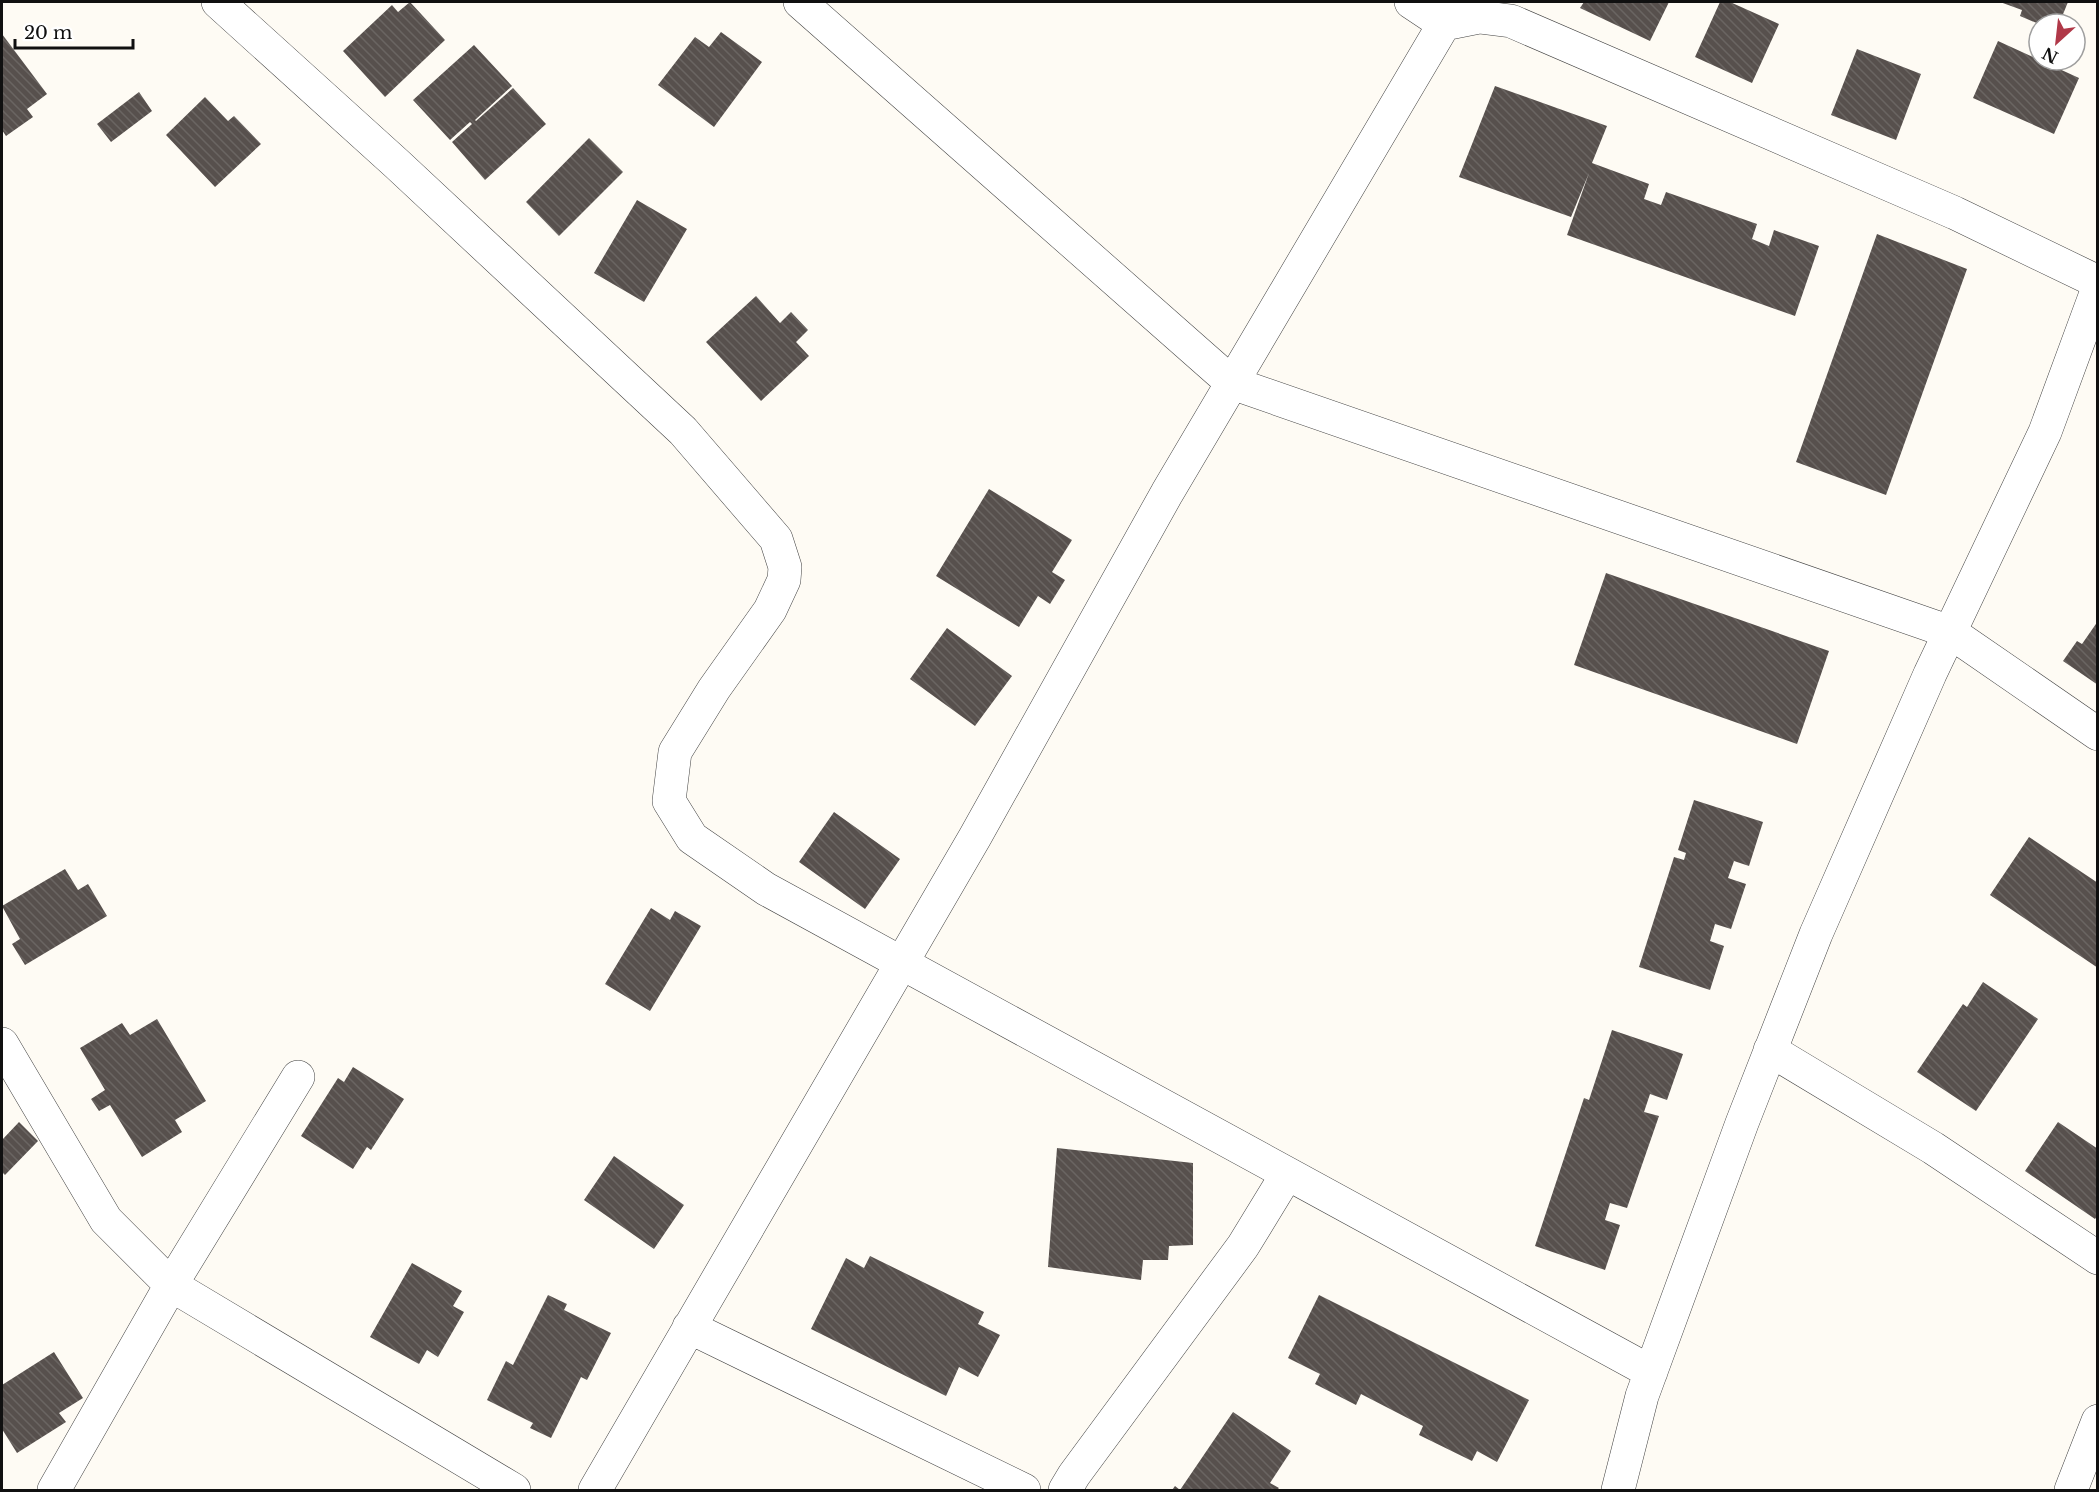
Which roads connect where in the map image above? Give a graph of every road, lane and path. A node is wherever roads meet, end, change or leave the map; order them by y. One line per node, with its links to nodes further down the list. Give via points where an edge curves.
1 (218, 2): 10 (street, via 683,431 776,539 785,567 784,580 770,610 675,752 669,801 692,838 766,889)
2 (800, 2): 7 (street)
3 (1411, 2): 4 (street)
4 (1450, 13): 5 (street, via 1511,21 1955,213); 7 (street)
5 (2097, 282)
6 (2097, 288): 8 (street, via 2045,432)
7 (1232, 383): 8 (street); 10 (street)
8 (1950, 632): 9 (street); 12 (street, via 1816,934)
9 (2097, 734)
10 (901, 964): 14 (street); 17 (street)
11 (2, 1044): 16 (street, via 106,1220)
12 (1770, 1050): 15 (street, via 1933,1148); 18 (street)
13 (298, 1077): 16 (street)
14 (1287, 1174): 18 (street); 24 (street, via 1243,1246)
15 (2097, 1258)
16 (171, 1285): 20 (street); 21 (street)
17 (689, 1327): 22 (street); 23 (street)
18 (1651, 1372): 25 (street)
19 (2097, 1421): 26 (street)
20 (54, 1491)
21 (514, 1491)
22 (595, 1491)
23 (1024, 1491)
24 (1065, 1491)
25 (1618, 1491)
26 (2071, 1491)

